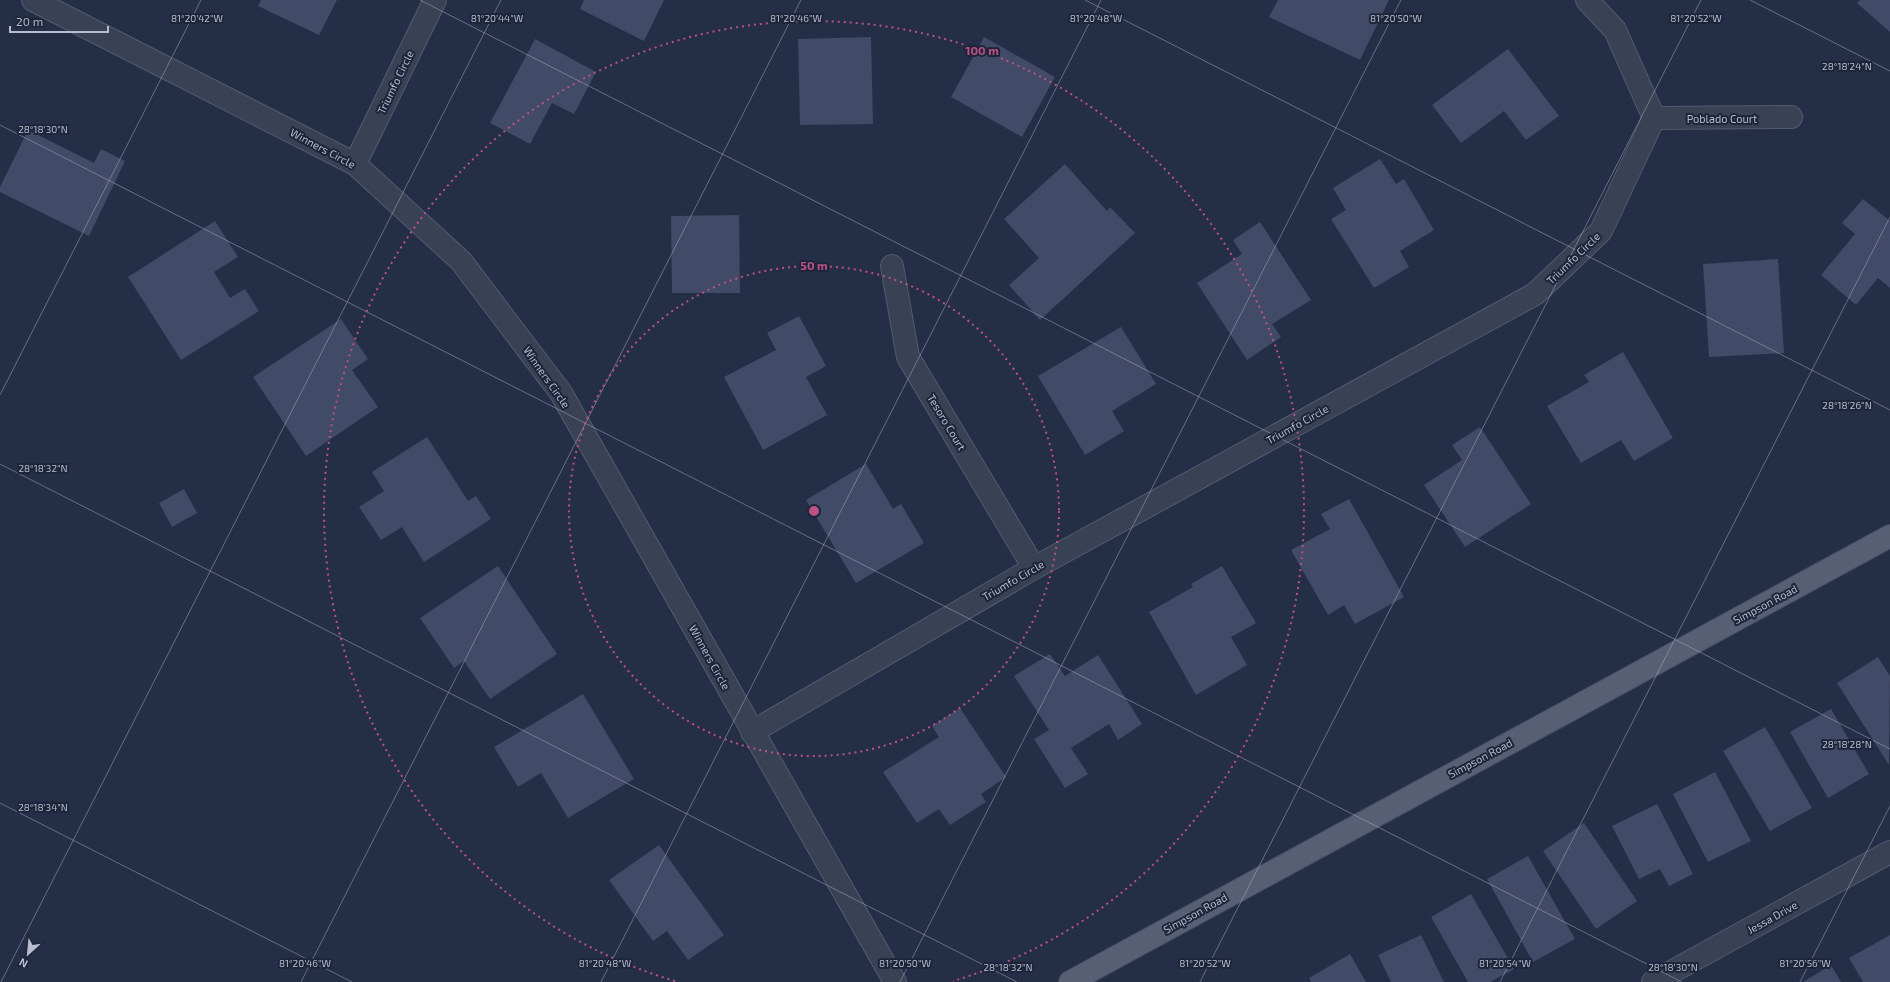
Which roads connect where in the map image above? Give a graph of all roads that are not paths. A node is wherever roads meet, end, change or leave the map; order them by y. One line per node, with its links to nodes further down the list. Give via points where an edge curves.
1 (32, 0): 6 (street, Winners Circle)
2 (436, 0): 6 (street, Triumfo Circle)
3 (1587, 0): 5 (street, via 1615,30)
4 (1791, 117): 5 (street, Poblado Court)
5 (1654, 118): 9 (street, Triumfo Circle, via 1601,231 1535,294)
6 (355, 164): 10 (street, Winners Circle, via 461,261 561,393)
7 (892, 266): 9 (street, Tesoro Court, via 908,356)
8 (1890, 536): 13 (main road, Simpson Road)
9 (1034, 568): 10 (street, Triumfo Circle)
10 (752, 732): 12 (street, Winners Circle)
11 (1890, 852): 14 (street, Jessa Drive)
12 (895, 982)
13 (1070, 982)
14 (1653, 982)

